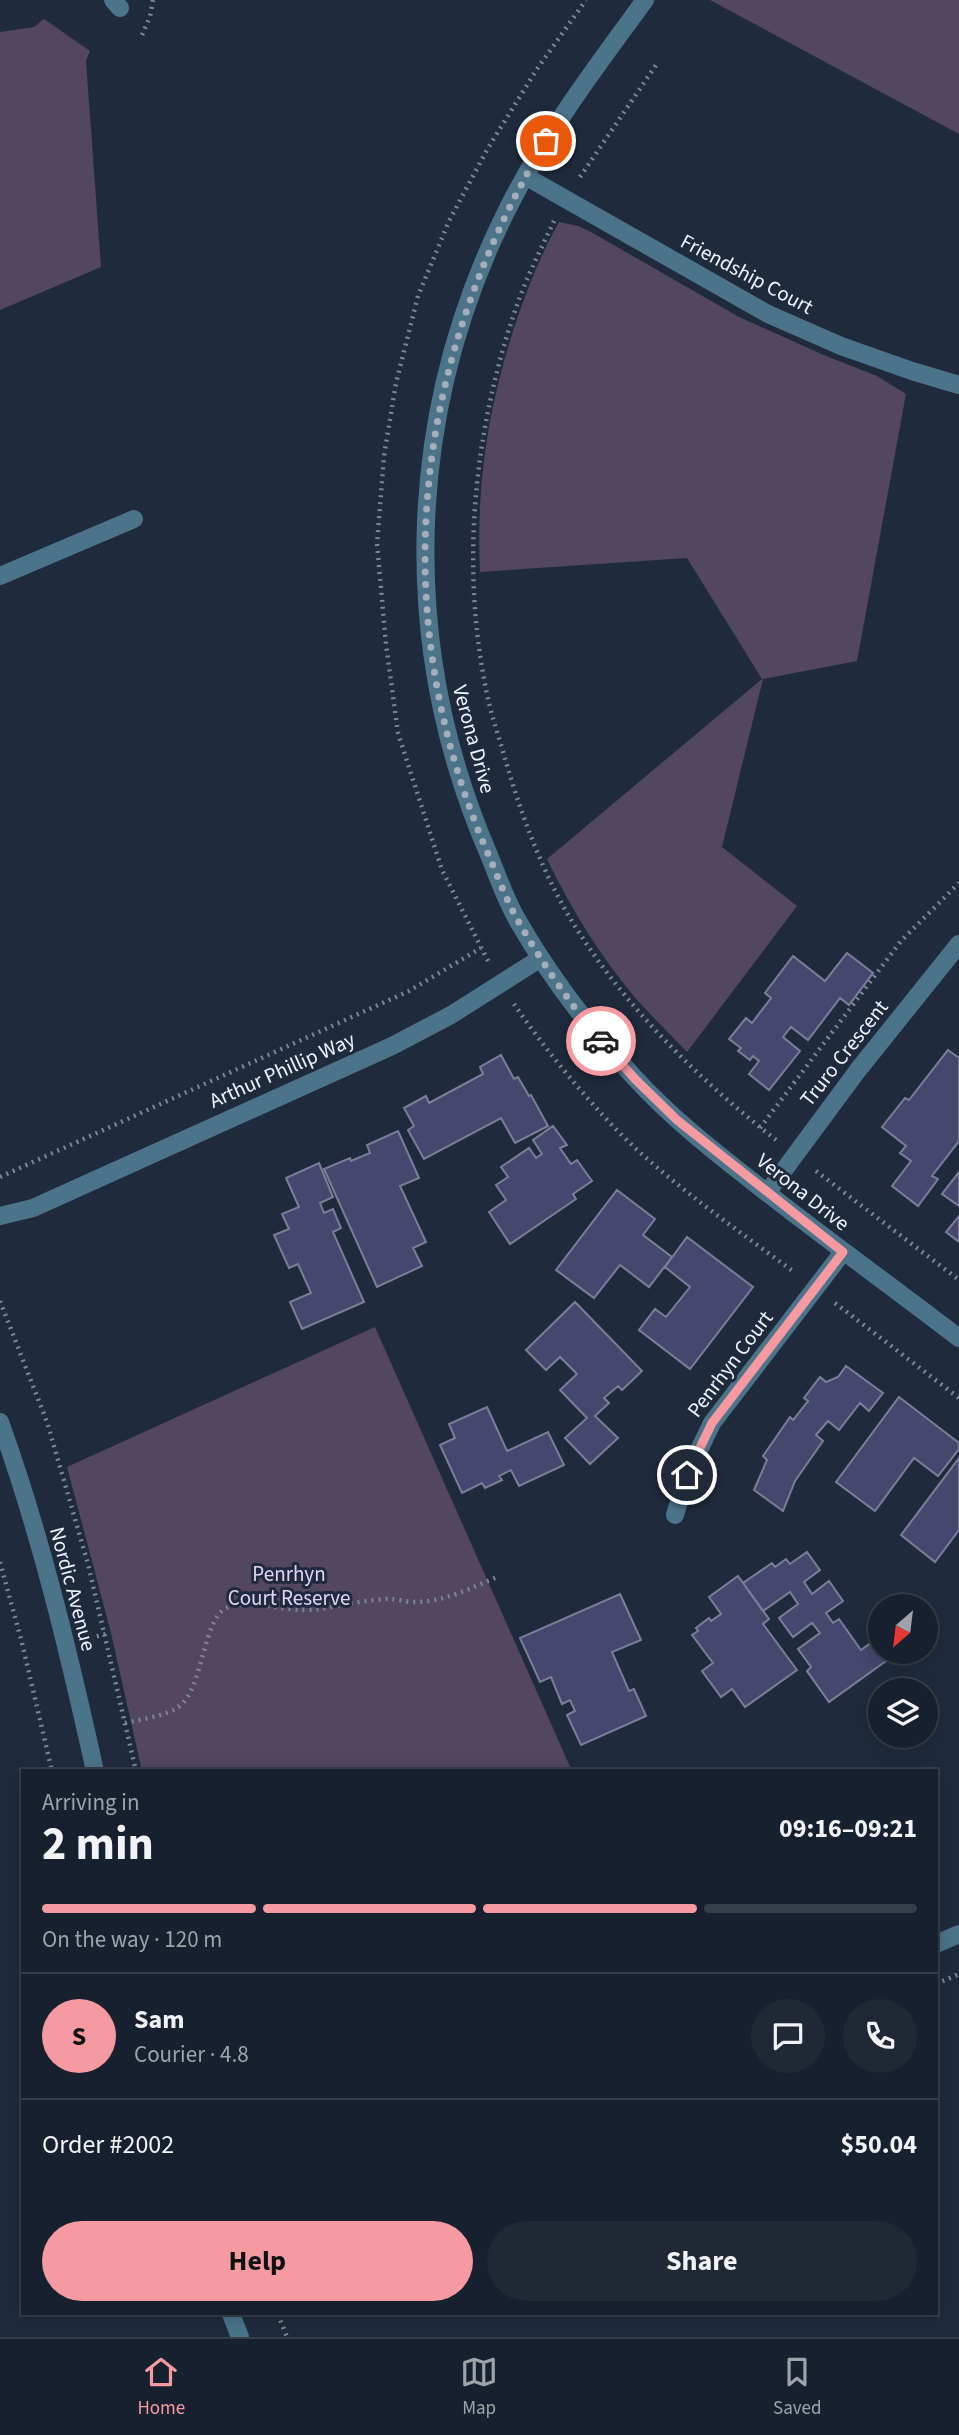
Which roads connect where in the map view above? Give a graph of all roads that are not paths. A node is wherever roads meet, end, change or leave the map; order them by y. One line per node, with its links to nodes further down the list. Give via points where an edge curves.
1 (645, 0): 2 (street, Verona Drive)
2 (525, 176): 3 (street, Friendship Court, via 768,314 841,346); 7 (street, Verona Drive, via 470,299 441,398 425,516 425,602 435,679 462,788 516,917)
3 (956, 384)
4 (134, 519): 5 (street)
5 (2, 575)
6 (959, 943): 8 (street, Truro Crescent)
7 (541, 958): 8 (street, Verona Drive, via 598,1037 636,1080 677,1120); 9 (street, Arthur Phillip Way, via 392,1046)
8 (767, 1193): 12 (street, Verona Drive)
9 (33, 1208): 10 (street, Arthur Phillip Way); 11 (street, Arthur Phillip Way)
10 (0, 1216)
11 (0, 1231)
12 (843, 1252): 13 (street, Verona Drive); 15 (street, Penrhyn Court, via 712,1423 687,1475)
13 (959, 1338)
14 (0, 1422): 16 (street, Nordic Avenue, via 49,1584)
15 (675, 1515)
16 (95, 1769)
17 (959, 1934): 18 (street)
18 (938, 1943)
19 (231, 2315): 20 (street)
20 (240, 2337)

